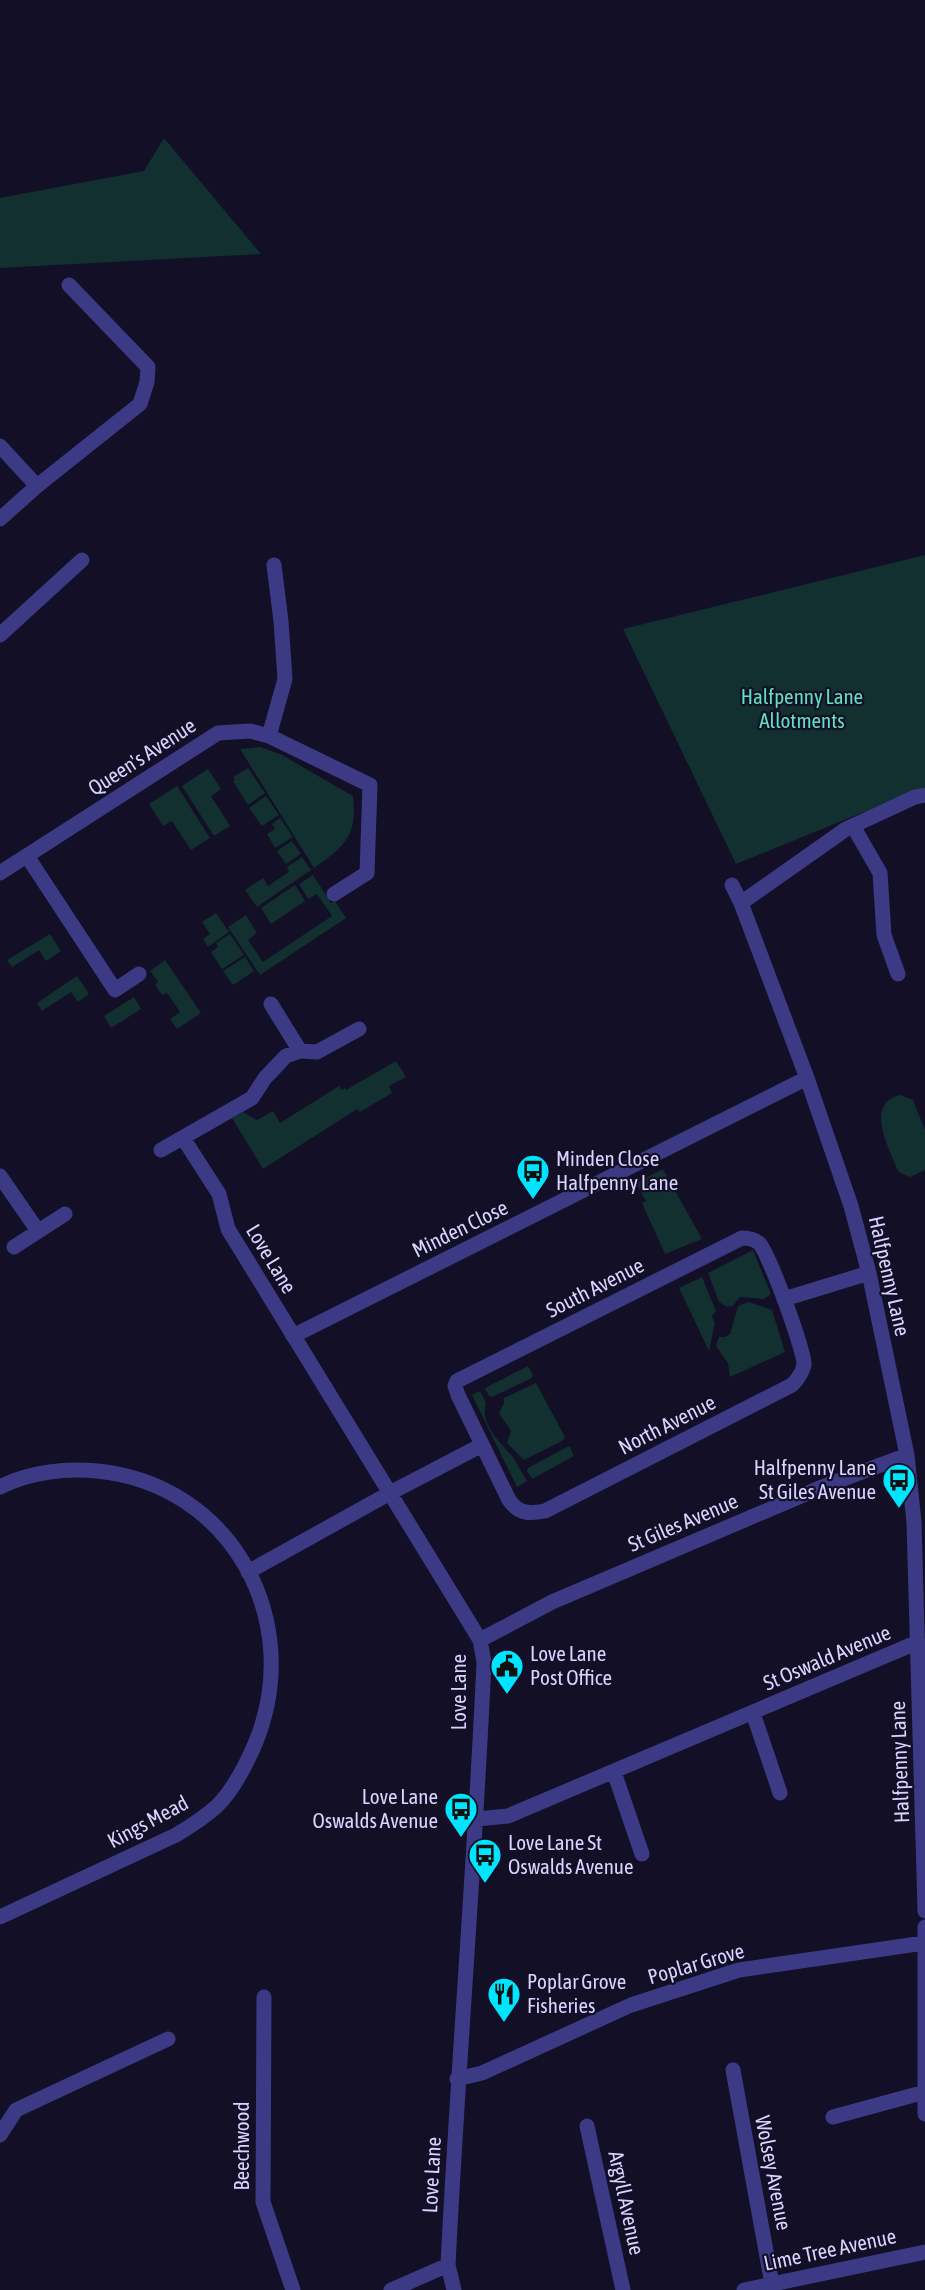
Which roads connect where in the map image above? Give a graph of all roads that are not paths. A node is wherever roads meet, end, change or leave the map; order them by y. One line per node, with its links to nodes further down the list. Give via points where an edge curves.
1 (69, 285): 3 (street, via 148,367 147,382 140,404)
2 (0, 446): 3 (street)
3 (37, 486): 4 (street)
4 (0, 519)
5 (82, 560): 7 (street)
6 (274, 565): 8 (street, via 285,679)
7 (3, 626)
8 (269, 736): 11 (street, Queen's Avenue, via 250,731 218,733); 14 (street, Queen's Avenue, via 370,785 367,873)
9 (925, 795): 10 (street)
10 (853, 826): 15 (street); 17 (street, via 880,873 884,935)
11 (27, 856): 12 (street, Queen's Avenue); 16 (street, via 115,990)
12 (0, 873)
13 (732, 885): 15 (street, Halfpenny Lane)
14 (334, 894)
15 (741, 903): 21 (street, Halfpenny Lane)
16 (139, 974)
17 (898, 974)
18 (271, 1004): 20 (street)
19 (359, 1029): 20 (street, via 317,1052)
20 (300, 1052): 22 (street, via 286,1056 252,1098)
21 (807, 1078): 28 (street, Halfpenny Lane, via 851,1206); 30 (street, Minden Close)
22 (183, 1138): 23 (street); 30 (street, Love Lane, via 219,1194 228,1229)
23 (162, 1150)
24 (0, 1176): 26 (street)
25 (65, 1214): 26 (street)
26 (38, 1231): 27 (street)
27 (14, 1247)
28 (869, 1274): 29 (street); 32 (street, Halfpenny Lane)
29 (784, 1299): 31 (street, South Avenue, via 764,1250 758,1242 742,1238 457,1382 454,1386); 31 (street, North Avenue, via 804,1360 799,1378 545,1511 531,1514 514,1507)
30 (293, 1336): 34 (street, Love Lane)
31 (482, 1445): 34 (street)
32 (907, 1455): 36 (street, Halfpenny Lane); 37 (street, St Giles Avenue, via 552,1602)
33 (0, 1487): 35 (street, Kings Mead, via 40,1473 77,1469 122,1473 145,1480 190,1504 213,1523 231,1541)
34 (390, 1493): 35 (street); 37 (street, Love Lane)
35 (248, 1572): 45 (street, Kings Mead, via 267,1618 270,1694 264,1722 232,1786 219,1804 176,1835)
36 (920, 1580): 38 (street, Halfpenny Lane)
37 (480, 1640): 42 (street, Love Lane, via 484,1662)
38 (918, 1642): 39 (street, St Oswald Avenue); 44 (street, Halfpenny Lane)
39 (753, 1713): 40 (street, St Oswald Avenue); 41 (street, St Oswald Avenue)
40 (614, 1772): 42 (street, St Oswald Avenue, via 507,1816); 43 (street)
41 (780, 1793)
42 (477, 1819): 51 (street, Love Lane)
43 (642, 1854)
44 (925, 1911)
45 (0, 1917)
46 (925, 1927): 47 (street)
47 (924, 1943): 51 (street, Poplar Grove, via 714,1977 631,2005 482,2073); 52 (street)
48 (264, 1997): 60 (street, Beechwood, via 263,2202)
49 (168, 2039): 56 (street, via 16,2110)
50 (733, 2070): 59 (street, Wolsey Avenue)
51 (457, 2079): 58 (street, Love Lane)
52 (924, 2092): 53 (street); 54 (street)
53 (925, 2114)
54 (832, 2117)
55 (587, 2126): 63 (street, Argyll Avenue)
56 (0, 2135)
57 (925, 2252): 59 (street, Lime Tree Avenue)
58 (448, 2265): 61 (street); 62 (street, Love Lane)
59 (772, 2284): 64 (street, Lime Tree Avenue)
60 (293, 2290)
61 (391, 2290)
62 (454, 2290)
63 (623, 2290)
64 (744, 2290)

